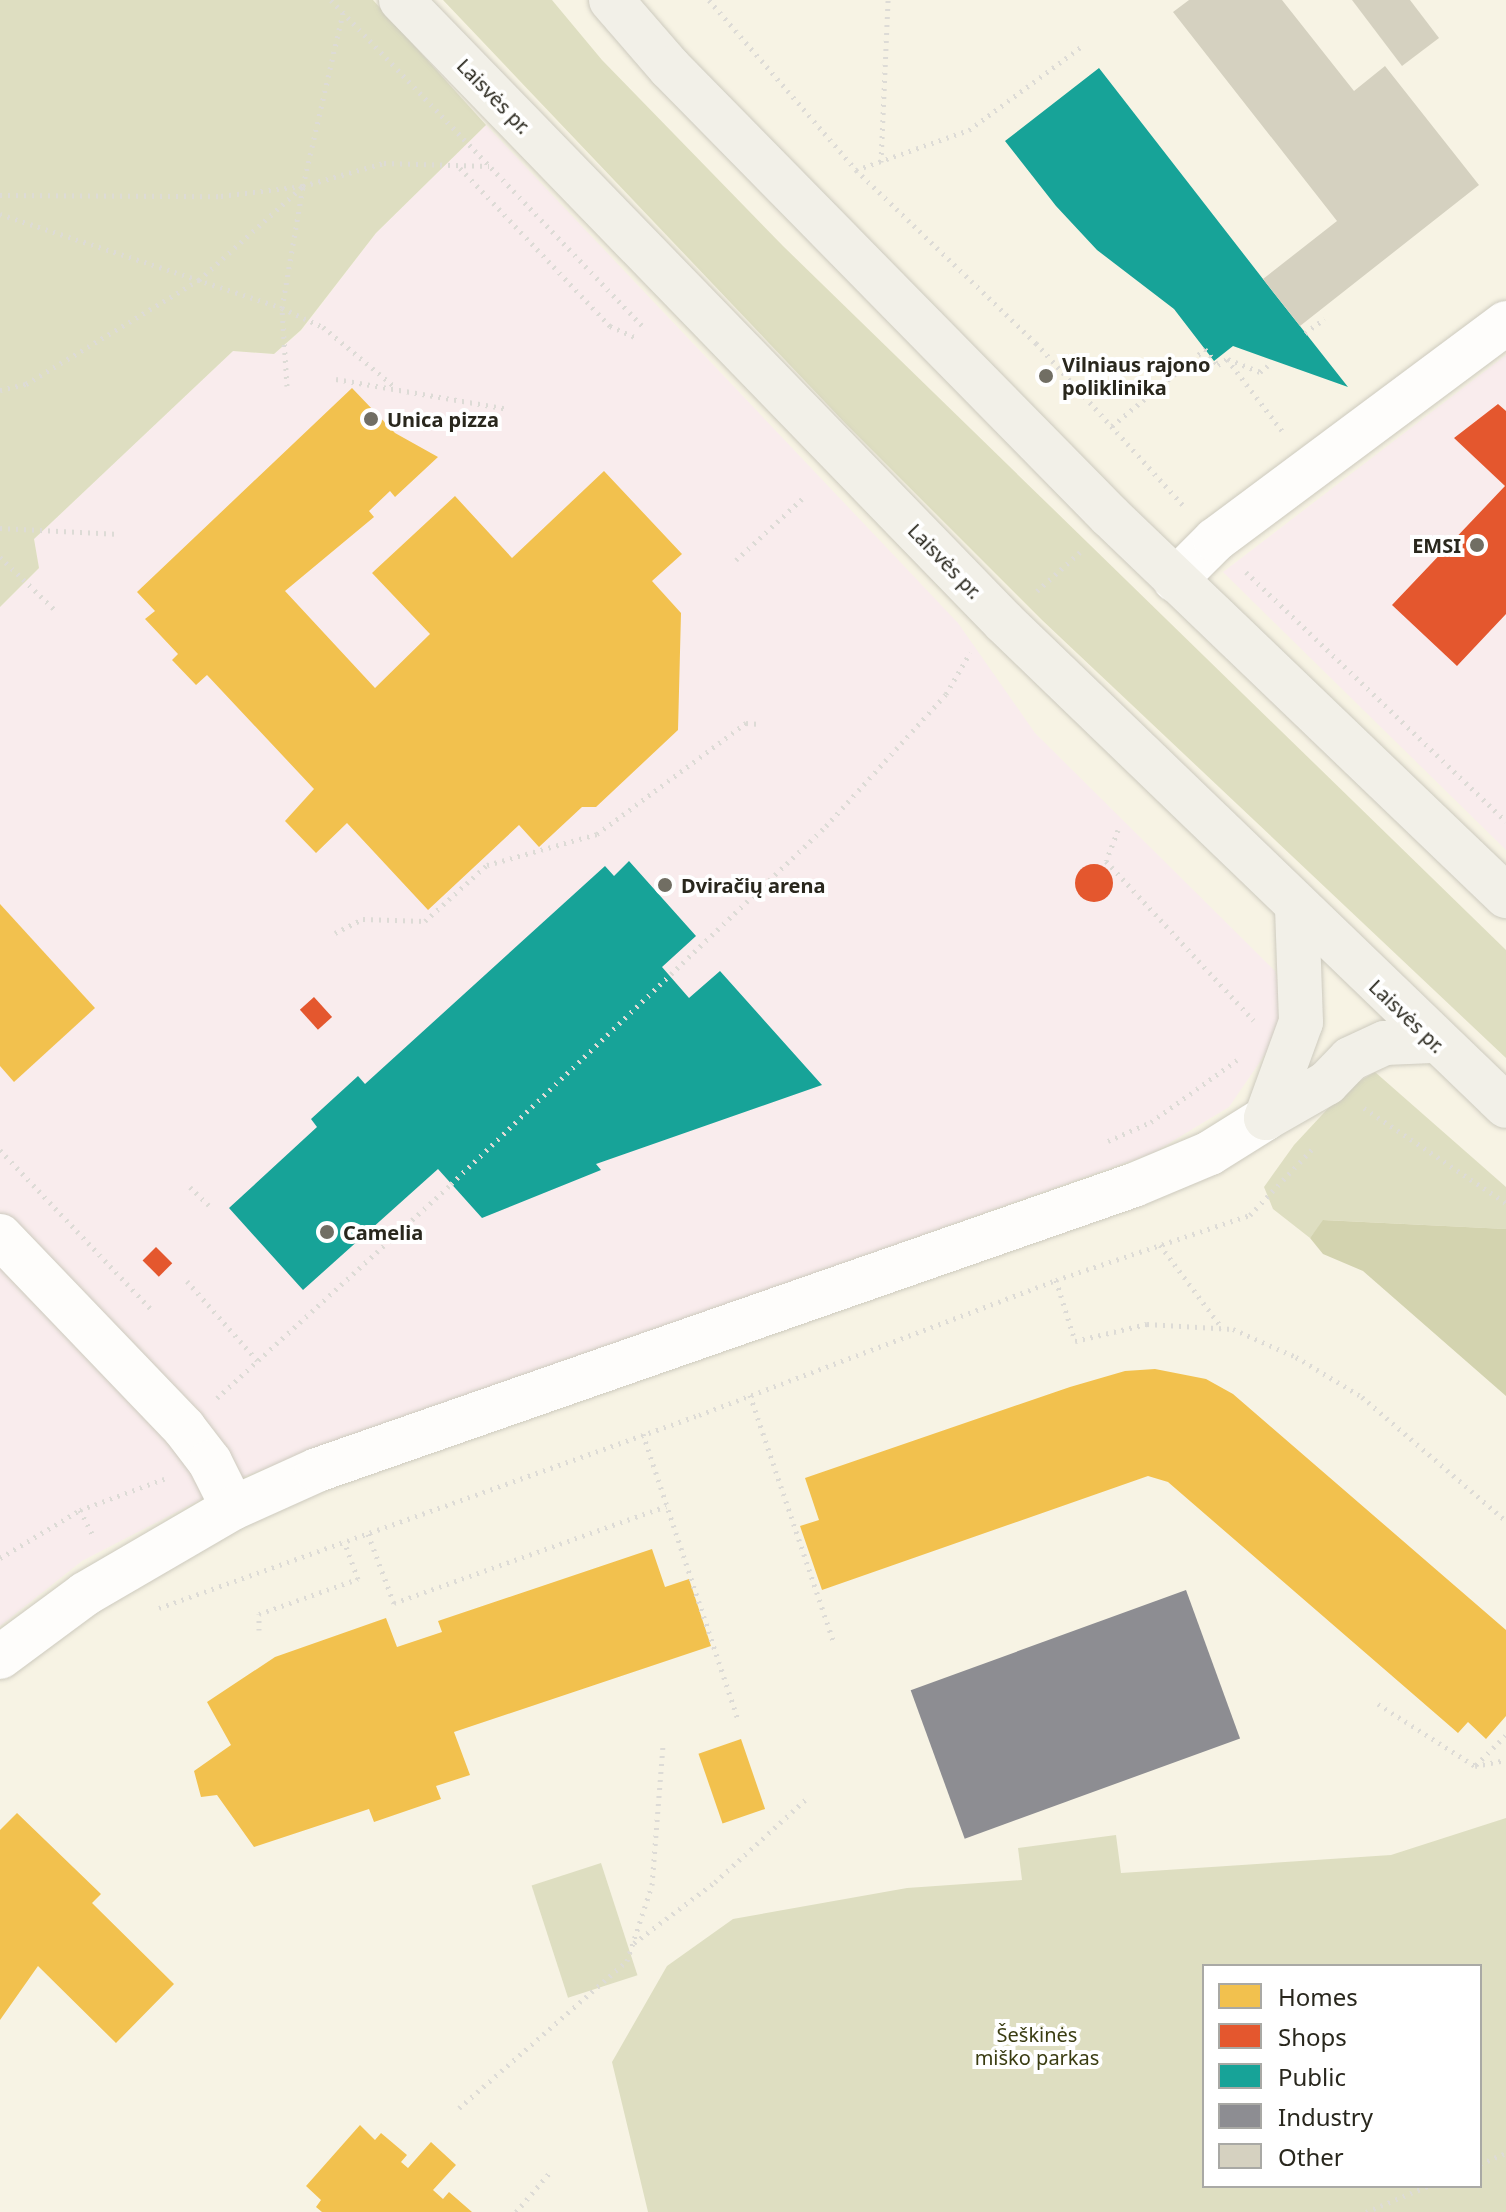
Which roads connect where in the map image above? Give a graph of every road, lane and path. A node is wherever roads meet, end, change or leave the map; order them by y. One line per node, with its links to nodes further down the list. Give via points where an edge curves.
1 (331, 0): 6 (path)
2 (401, 0): 45 (main road, Laisvės pr., via 1004,622)
3 (611, 0): 38 (main road, via 670,68)
4 (709, 0): 11 (path)
5 (888, 0): 8 (path)
6 (343, 12): 9 (path); 12 (path)
7 (1082, 46): 8 (path, via 969,130)
8 (881, 162): 11 (path)
9 (489, 166): 10 (path); 19 (path)
10 (460, 167): 12 (path, via 384,163); 21 (path, via 610,326)
11 (856, 170): 29 (path, via 1036,343)
12 (303, 186): 13 (path, via 221,196); 15 (path); 16 (path)
13 (0, 195)
14 (0, 214): 15 (path)
15 (199, 280): 16 (path); 27 (path, via 26,384)
16 (282, 308): 25 (path); 26 (path, via 323,327)
17 (1324, 319): 20 (path)
18 (1506, 323): 34 (street)
19 (645, 329)
20 (1305, 333)
21 (637, 338)
22 (1227, 359): 23 (path, via 1260,372); 29 (path, via 1218,365 1205,349); 30 (path)
23 (1271, 363)
24 (336, 379): 26 (path)
25 (287, 386)
26 (395, 387): 28 (path)
27 (0, 390)
28 (508, 409)
29 (1112, 426): 34 (path)
30 (1285, 434)
31 (805, 496): 37 (path)
32 (0, 528): 33 (path)
33 (120, 534)
34 (1215, 540): 38 (street); 43 (path, via 1436,759)
35 (1086, 546): 39 (path)
36 (0, 557): 40 (path)
37 (736, 560)
38 (1175, 580): 44 (main road)
39 (1034, 594)
40 (55, 610)
41 (977, 647): 60 (path, via 962,660 946,694 826,826 451,1184)
42 (760, 724): 46 (path, via 746,723 733,731 597,834 487,865 425,921 363,919)
43 (1506, 821)
44 (1506, 896)
45 (1297, 909): 47 (main road, Laisvės pr.); 49 (main road, via 1304,982 1301,1022)
46 (335, 933)
47 (1432, 1041): 48 (main road, Laisvės pr.); 49 (main road, via 1385,1043 1350,1059 1327,1083)
48 (1506, 1106)
49 (1266, 1118): 65 (street, via 1210,1153 1134,1185 317,1470)
50 (1324, 1137): 55 (path, via 1250,1215)
51 (0, 1150): 58 (path)
52 (190, 1187): 53 (path)
53 (210, 1206)
54 (0, 1236): 63 (street)
55 (1160, 1245): 56 (path); 59 (path)
56 (1056, 1280): 59 (path, via 1075,1341 1147,1324); 61 (path)
57 (187, 1281): 60 (path)
58 (153, 1311)
59 (1222, 1329): 66 (path, via 1296,1357 1362,1397)
60 (257, 1360): 63 (path)
61 (750, 1395): 62 (path); 72 (path)
62 (643, 1434): 64 (path); 67 (path)
63 (197, 1445): 65 (street); 69 (path)
64 (666, 1506): 67 (path, via 394,1603); 75 (path)
65 (233, 1508): 73 (street, via 85,1594)
66 (1506, 1521)
67 (368, 1534): 68 (path)
68 (344, 1541): 70 (path); 71 (path, via 358,1579 259,1614)
69 (0, 1558)
70 (151, 1611)
71 (259, 1630)
72 (833, 1640)
73 (0, 1657)
74 (1378, 1704): 79 (path)
75 (738, 1720)
76 (1506, 1735): 79 (path)
77 (663, 1746): 81 (path, via 652,1885)
78 (1506, 1760): 79 (path)
79 (1475, 1766)
80 (805, 1800): 81 (path, via 715,1882)
81 (633, 1944): 82 (path, via 627,1961 606,1984 572,2007)
82 (459, 2108)
83 (1506, 2153): 84 (path)
84 (1482, 2163)
85 (552, 2170): 87 (path)
86 (1423, 2188): 88 (path)
87 (516, 2212)
88 (1366, 2212)

